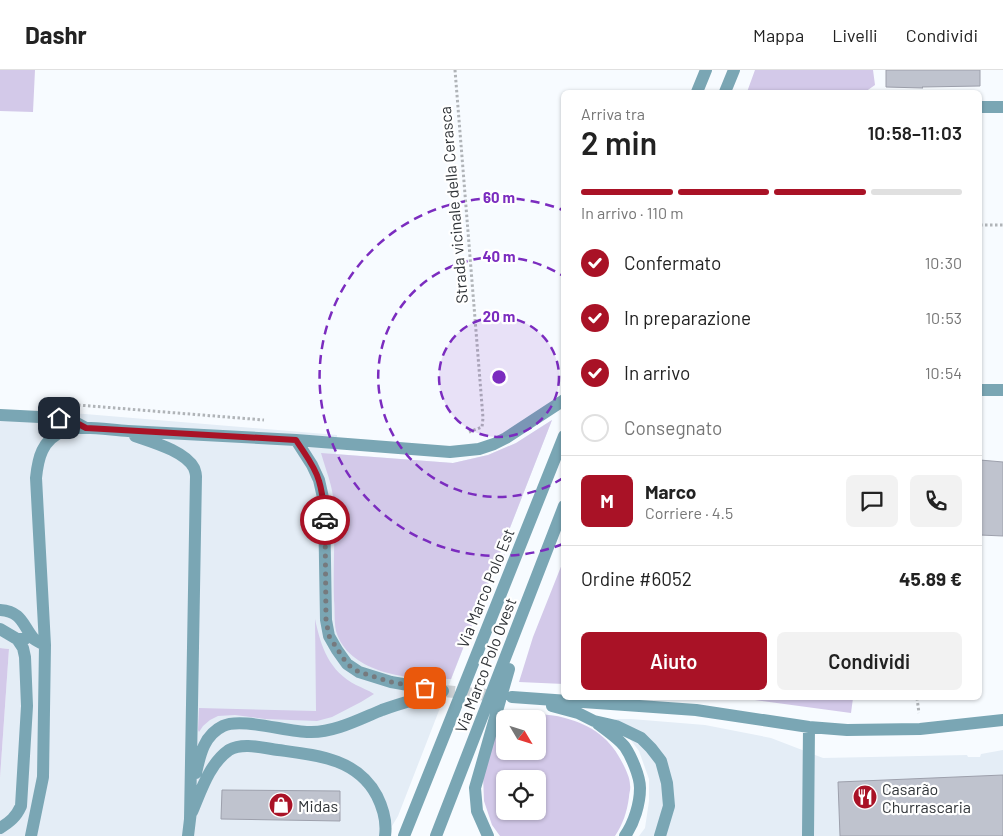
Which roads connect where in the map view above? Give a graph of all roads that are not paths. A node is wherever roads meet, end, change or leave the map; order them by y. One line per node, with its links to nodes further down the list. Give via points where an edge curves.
1 (706, 70): 3 (street)
2 (734, 70): 4 (street)
3 (698, 90)
4 (726, 90)
5 (982, 107): 6 (street)
6 (1003, 107)
7 (982, 390): 8 (street)
8 (1003, 390)
9 (561, 402): 13 (street, via 506,438 479,449 450,452)
10 (0, 415): 11 (street, via 59,418)
11 (86, 428): 12 (street); 20 (street, via 57,434 41,450 37,464)
12 (123, 431): 13 (street); 26 (street, via 188,460 196,476)
13 (296, 440): 26 (street, via 319,480 324,502 329,636 347,664 359,672 391,682 443,691 340,727 311,732 238,723 220,727 202,748)
14 (561, 444): 31 (street, Via Marco Polo Est)
15 (561, 514): 17 (street, Via Marco Polo Ovest)
16 (0, 610): 20 (street, via 17,616)
17 (524, 611): 32 (street, Via Marco Polo Ovest); 33 (street, via 475,788 476,811)
18 (0, 629): 19 (street)
19 (17, 639): 20 (street); 27 (street, via 26,658 27,706 21,806 17,815)
20 (40, 642): 28 (street, via 43,776)
21 (512, 697): 22 (street)
22 (526, 698): 24 (street); 25 (street, via 696,710)
23 (1003, 720): 25 (street, via 894,730)
24 (594, 721): 34 (street, via 624,746 640,787 631,828); 35 (street, via 616,726 641,738 661,761 669,806)
25 (809, 727): 36 (street)
26 (190, 819): 29 (street); 30 (street, via 207,778 218,761 230,750 241,746 255,747 317,755 343,763 359,773 372,786 382,804)
27 (0, 828)
28 (31, 836)
29 (188, 836)
30 (385, 836)
31 (404, 836)
32 (436, 836)
33 (488, 836)
34 (625, 836)
35 (660, 836)
36 (808, 836)

